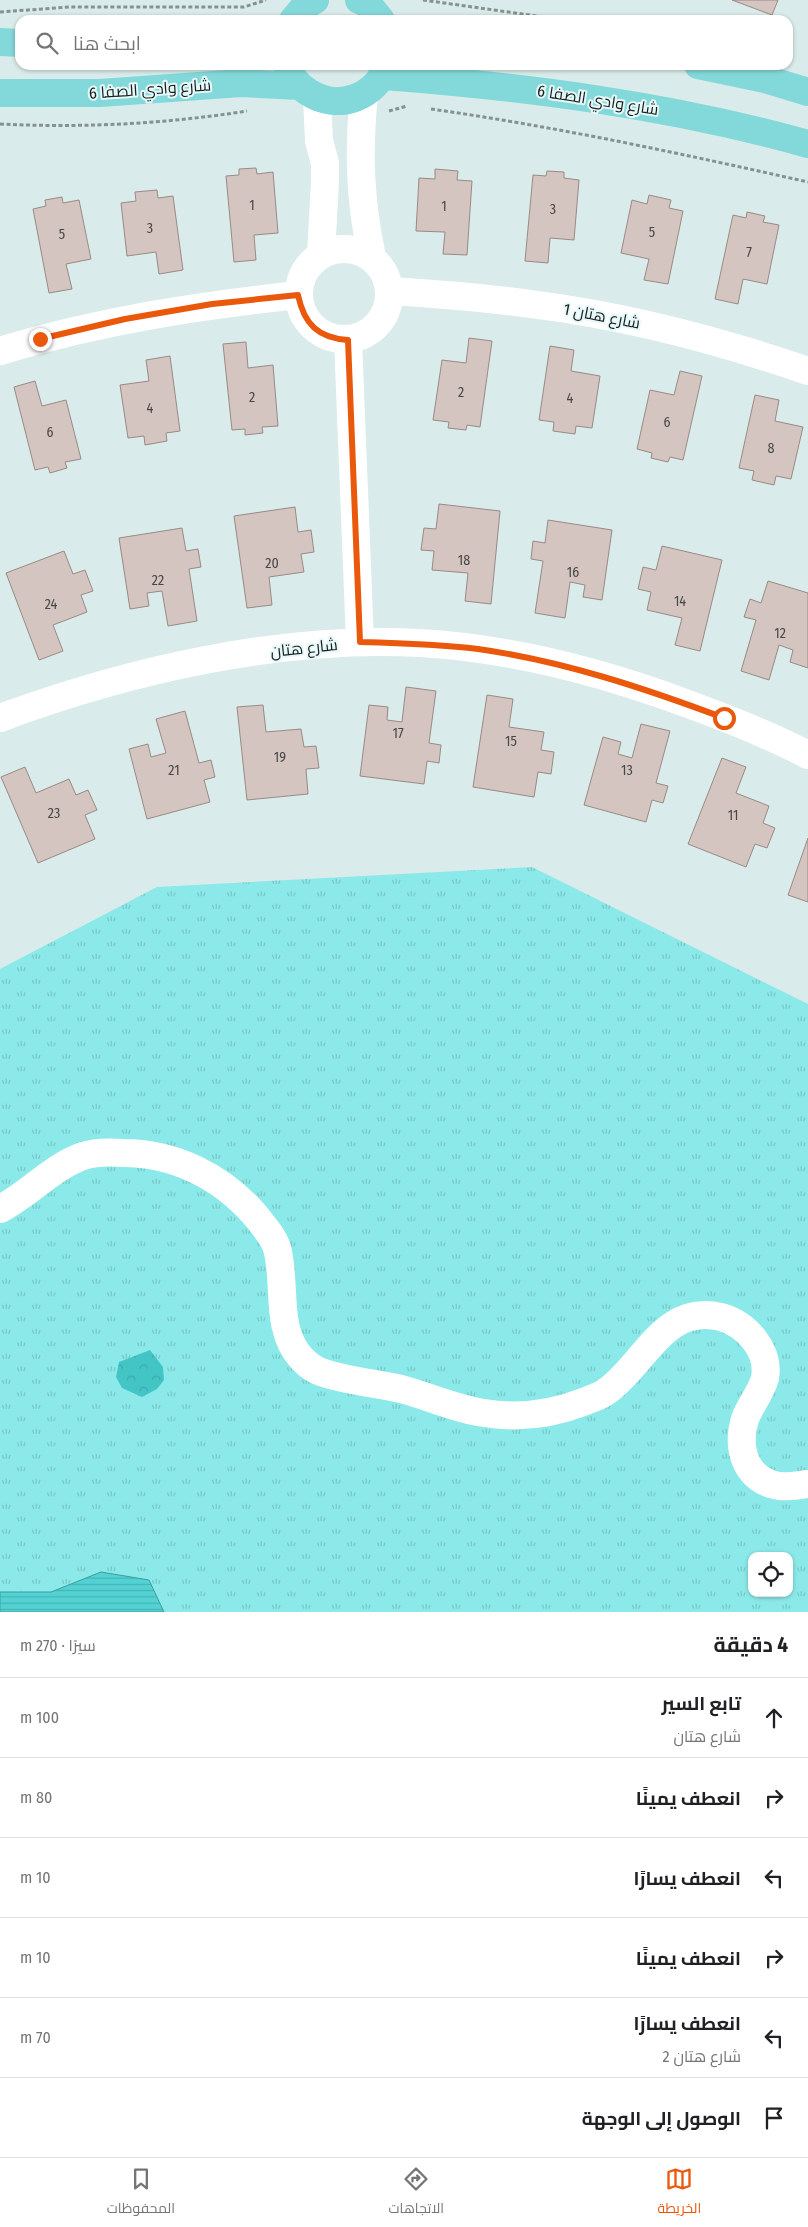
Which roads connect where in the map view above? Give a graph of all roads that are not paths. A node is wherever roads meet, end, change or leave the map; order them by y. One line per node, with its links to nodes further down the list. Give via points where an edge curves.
1 (0, 42): 2 (main road)
2 (15, 43)
3 (722, 70): 6 (main road)
4 (386, 71): 8 (main road, via 375,87); 11 (main road, شارع وادي الصفا 6, via 570,94 756,129)
5 (301, 83): 7 (main road, شارع وادي الصفا 6, via 241,83 100,93); 8 (main road, شارع وادي الصفا 6, via 333,102 349,101); 10 (street)
6 (808, 92)
7 (0, 93)
8 (364, 95): 9 (street)
9 (360, 134): 10 (street); 13 (street, via 362,206)
10 (319, 141): 12 (street, via 325,163)
11 (808, 144)
12 (322, 243): 13 (street, via 333,250 347,248); 15 (street, via 301,279)
13 (372, 257): 14 (street, via 385,272)
14 (390, 291): 16 (street, via 388,309 380,324 365,335); 18 (street, شارع هتان 1, via 464,296 614,317 687,334)
15 (298, 295): 16 (street, via 301,309 319,332 333,339); 17 (street, via 212,304 125,319)
16 (348, 340): 19 (street)
17 (0, 351)
18 (808, 370)
19 (360, 642): 20 (street, شارع هتان, via 281,649 203,661 126,678); 21 (street, شارع هتان, via 478,649 593,673 659,693)
20 (0, 718)
21 (808, 755)
22 (0, 1209): 23 (street, via 65,1164 85,1155 139,1153 176,1161 211,1176 226,1187 265,1227 278,1253 284,1326 291,1344 303,1360 318,1371 404,1390 482,1413 523,1416 563,1410 605,1393 631,1371 662,1333 683,1318 706,1315 724,1318 742,1327 756,1341 765,1365 764,1381 745,1419 741,1450 746,1464 755,1476 768,1484)
23 (808, 1484)

